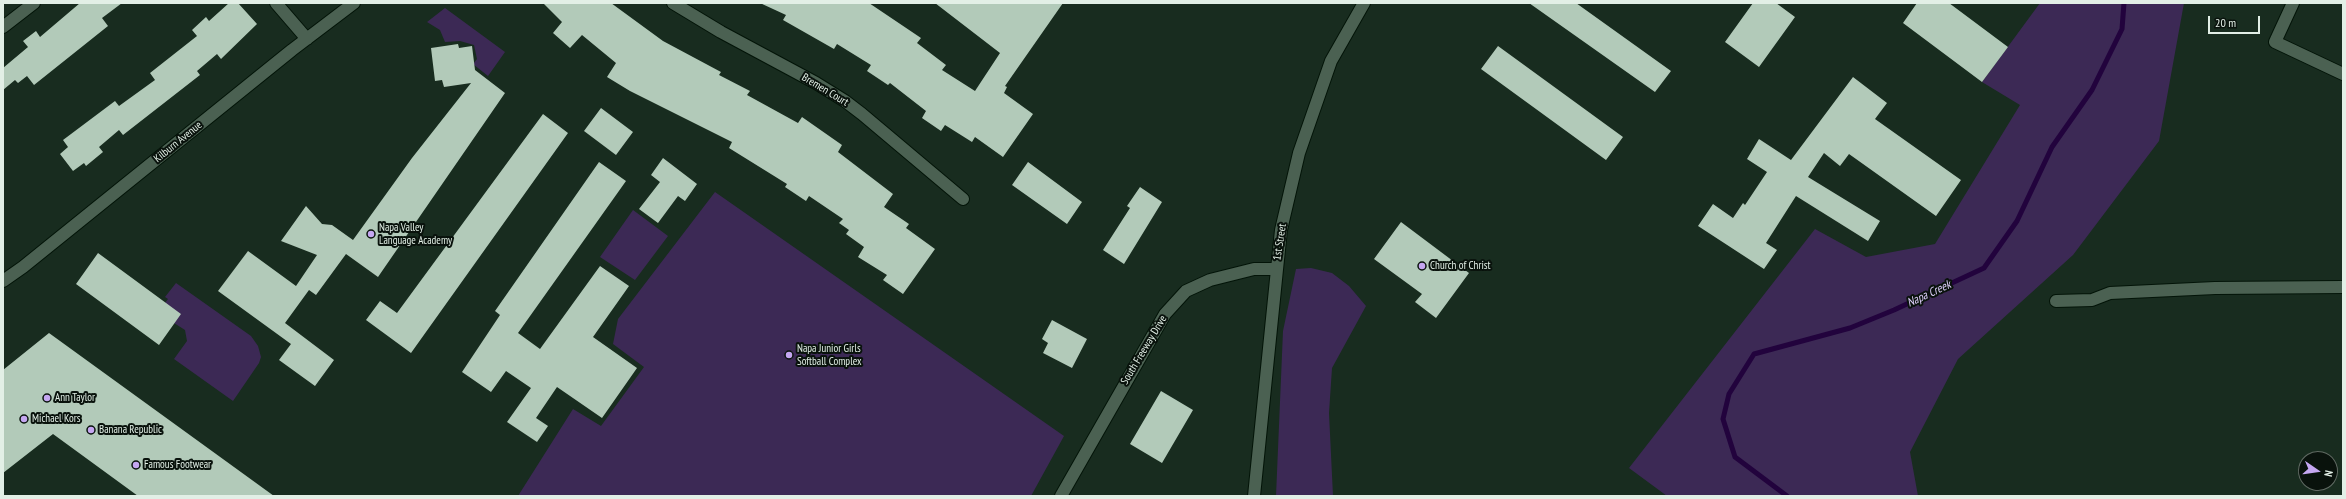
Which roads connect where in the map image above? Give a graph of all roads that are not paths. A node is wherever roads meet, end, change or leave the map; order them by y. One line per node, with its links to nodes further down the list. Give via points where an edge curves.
1 (34, 3): 7 (street)
2 (276, 3): 8 (street)
3 (354, 3): 8 (street, Kilburn Avenue)
4 (673, 3): 10 (street, Bremen Court, via 844,101)
5 (1364, 3): 11 (street, 1st Street, via 1330,60 1308,125 1281,230)
6 (2293, 3): 9 (street, via 2275,42)
7 (3, 27)
8 (307, 39): 12 (street, Kilburn Avenue)
9 (2343, 74)
10 (963, 198)
11 (1276, 269): 15 (street, South Freeway Drive, via 1254,269 1210,280 1186,291 1165,314); 16 (street, 1st Street)
12 (3, 281)
13 (2343, 287): 14 (street, via 2215,288 2110,293 2092,300)
14 (2056, 301)
15 (1062, 496)
16 (1254, 496)

